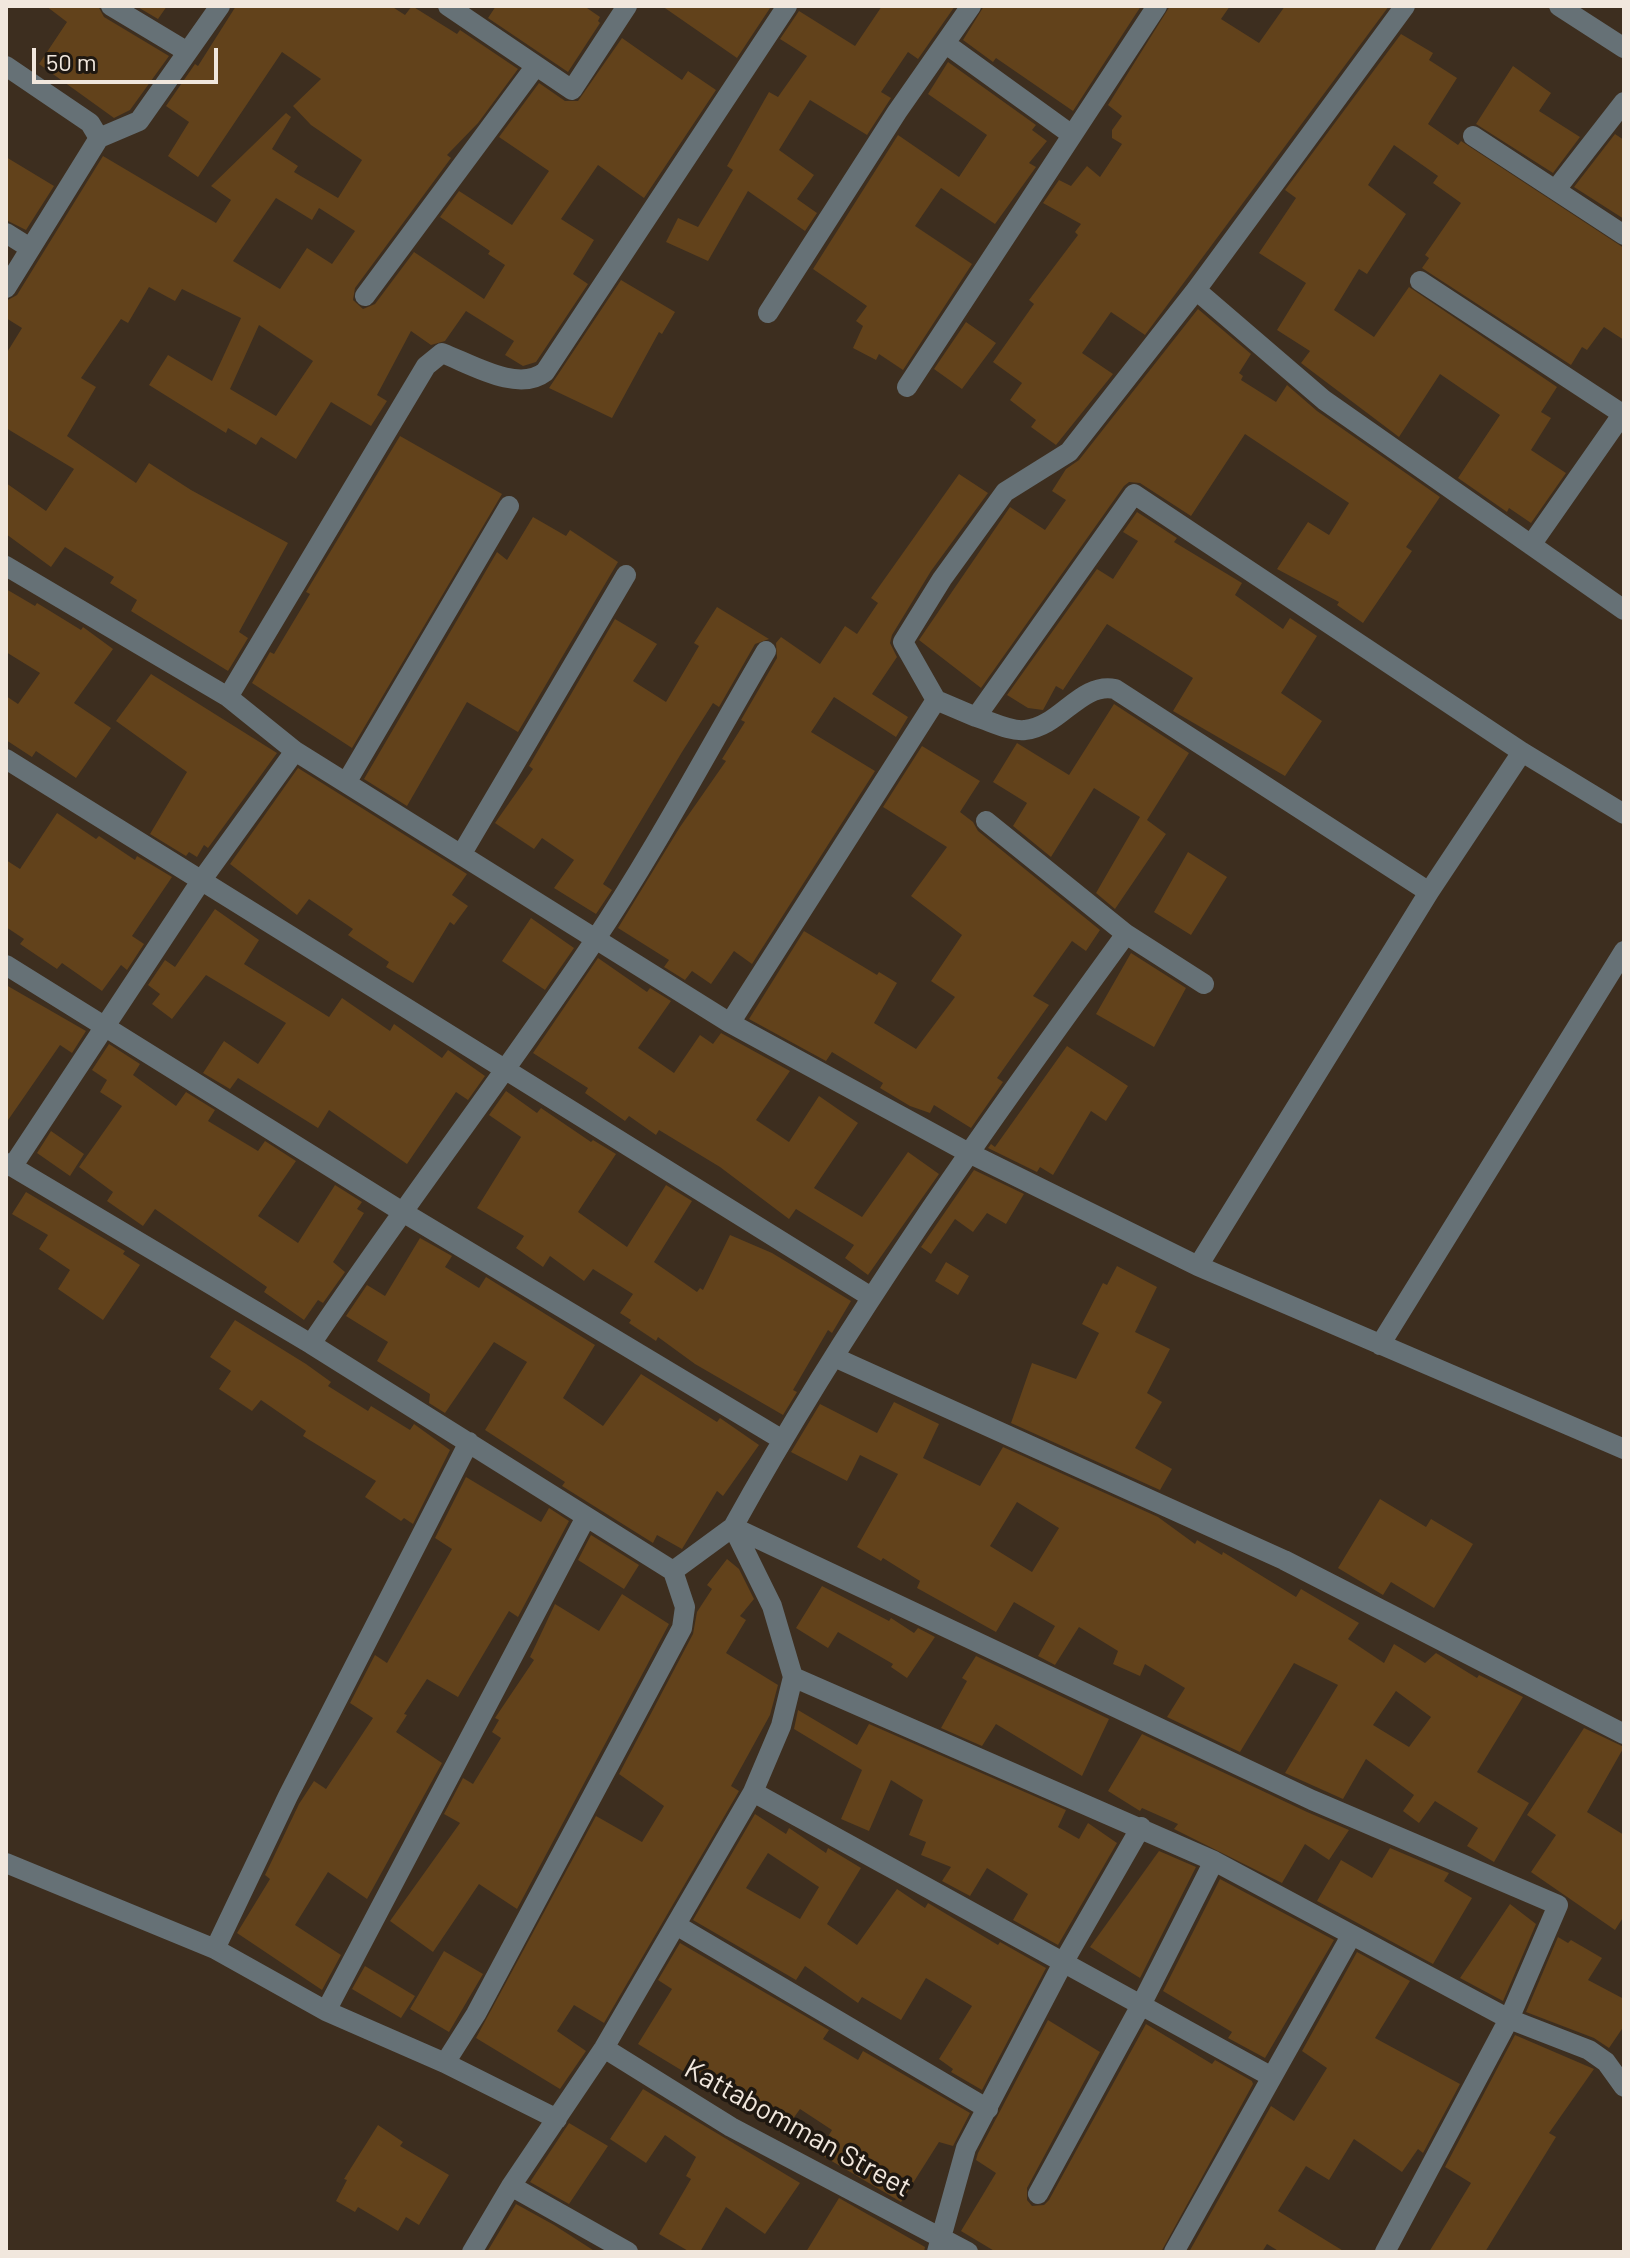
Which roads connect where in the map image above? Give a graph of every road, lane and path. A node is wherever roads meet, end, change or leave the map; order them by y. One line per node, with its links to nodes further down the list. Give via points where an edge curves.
1 (111, 6): 12 (street)
2 (220, 6): 12 (street)
3 (448, 6): 14 (street)
4 (627, 6): 14 (street, via 572,90)
5 (787, 6): 36 (street, via 545,372 535,380 513,380 442,353 426,366)
6 (971, 6): 10 (street)
7 (1157, 6): 16 (street)
8 (1405, 6): 25 (street)
9 (1559, 6): 11 (street)
10 (946, 44): 16 (street); 27 (street)
11 (1624, 48)
12 (186, 51): 18 (street, via 139,121)
13 (6, 66): 18 (street, via 90,123)
14 (535, 67): 26 (street)
15 (1624, 102): 19 (street)
16 (1072, 135): 28 (street)
17 (1473, 136): 19 (street)
18 (99, 138): 22 (street)
19 (1557, 188): 21 (street)
20 (6, 233): 22 (street)
21 (1624, 235)
22 (30, 248): 24 (street)
23 (1420, 281): 29 (street)
24 (6, 288)
25 (1196, 290): 31 (street, via 1324,400); 37 (street, via 1069,452 1005,492 942,579 903,642)
26 (365, 296)
27 (768, 313)
28 (907, 387)
29 (1624, 414): 31 (street)
30 (509, 506): 42 (street)
31 (1531, 545): 34 (street)
32 (6, 566): 36 (street)
33 (626, 575): 45 (street)
34 (1624, 610)
35 (766, 651): 49 (street)
36 (228, 697): 39 (street)
37 (936, 700): 38 (street); 53 (street)
38 (976, 717): 40 (street, via 1134,494); 47 (street, via 1022,731 1045,726 1096,690 1115,689)
39 (295, 751): 42 (street); 46 (street)
40 (1522, 752): 43 (street); 47 (street)
41 (6, 759): 46 (street)
42 (346, 783): 45 (street)
43 (1624, 814)
44 (986, 821): 48 (street)
45 (461, 855): 49 (street)
46 (201, 881): 54 (street); 55 (street)
47 (1429, 892): 59 (street)
48 (1126, 934): 52 (street); 56 (street)
49 (596, 940): 53 (street); 55 (street)
50 (1624, 951): 62 (street)
51 (6, 965): 54 (street)
52 (1204, 984)
53 (730, 1023): 56 (street)
54 (106, 1027): 57 (street); 58 (street)
55 (506, 1070): 58 (street); 60 (street)
56 (967, 1152): 59 (street); 60 (street)
57 (9, 1165): 61 (street)
58 (401, 1211): 61 (street); 64 (street)
59 (1198, 1266): 62 (street)
60 (871, 1297): 63 (street)
61 (311, 1344): 65 (street)
62 (1380, 1345): 66 (street)
63 (834, 1357): 64 (street); 71 (street, via 1284,1560)
64 (781, 1439): 68 (street)
65 (469, 1442): 67 (street); 78 (street)
66 (1624, 1449)
67 (586, 1517): 69 (street); 81 (street)
68 (733, 1527): 69 (street); 70 (street, via 772,1606); 82 (street, via 1312,1800 1558,1905)
69 (673, 1571): 84 (street, via 685,1607 682,1628)
70 (793, 1677): 72 (street, via 781,1726); 73 (street)
71 (1624, 1734)
72 (753, 1792): 76 (street); 79 (street)
73 (1141, 1827): 74 (street); 79 (street)
74 (1214, 1861): 77 (street); 80 (street)
75 (6, 1863): 78 (street)
76 (676, 1925): 83 (street); 87 (street)
77 (1351, 1936): 82 (street); 85 (street)
78 (215, 1949): 81 (street)
79 (1063, 1963): 80 (street); 87 (street)
80 (1140, 2007): 85 (street); 90 (street)
81 (326, 2011): 84 (street)
82 (1509, 2019): 86 (street, via 1589,2050 1606,2062); 96 (street)
83 (604, 2048): 88 (street); 91 (street, Kattabomman Street)
84 (445, 2063): 88 (street)
85 (1272, 2077): 95 (street)
86 (1624, 2087)
87 (988, 2109): 91 (street, via 966,2148)
88 (557, 2119): 89 (street)
89 (511, 2186): 92 (street); 93 (street)
90 (1038, 2194)
91 (940, 2246): 94 (street, Kattabomman Street)
92 (472, 2252)
93 (628, 2252)
94 (968, 2252)
95 (1174, 2252)
96 (1385, 2252)

